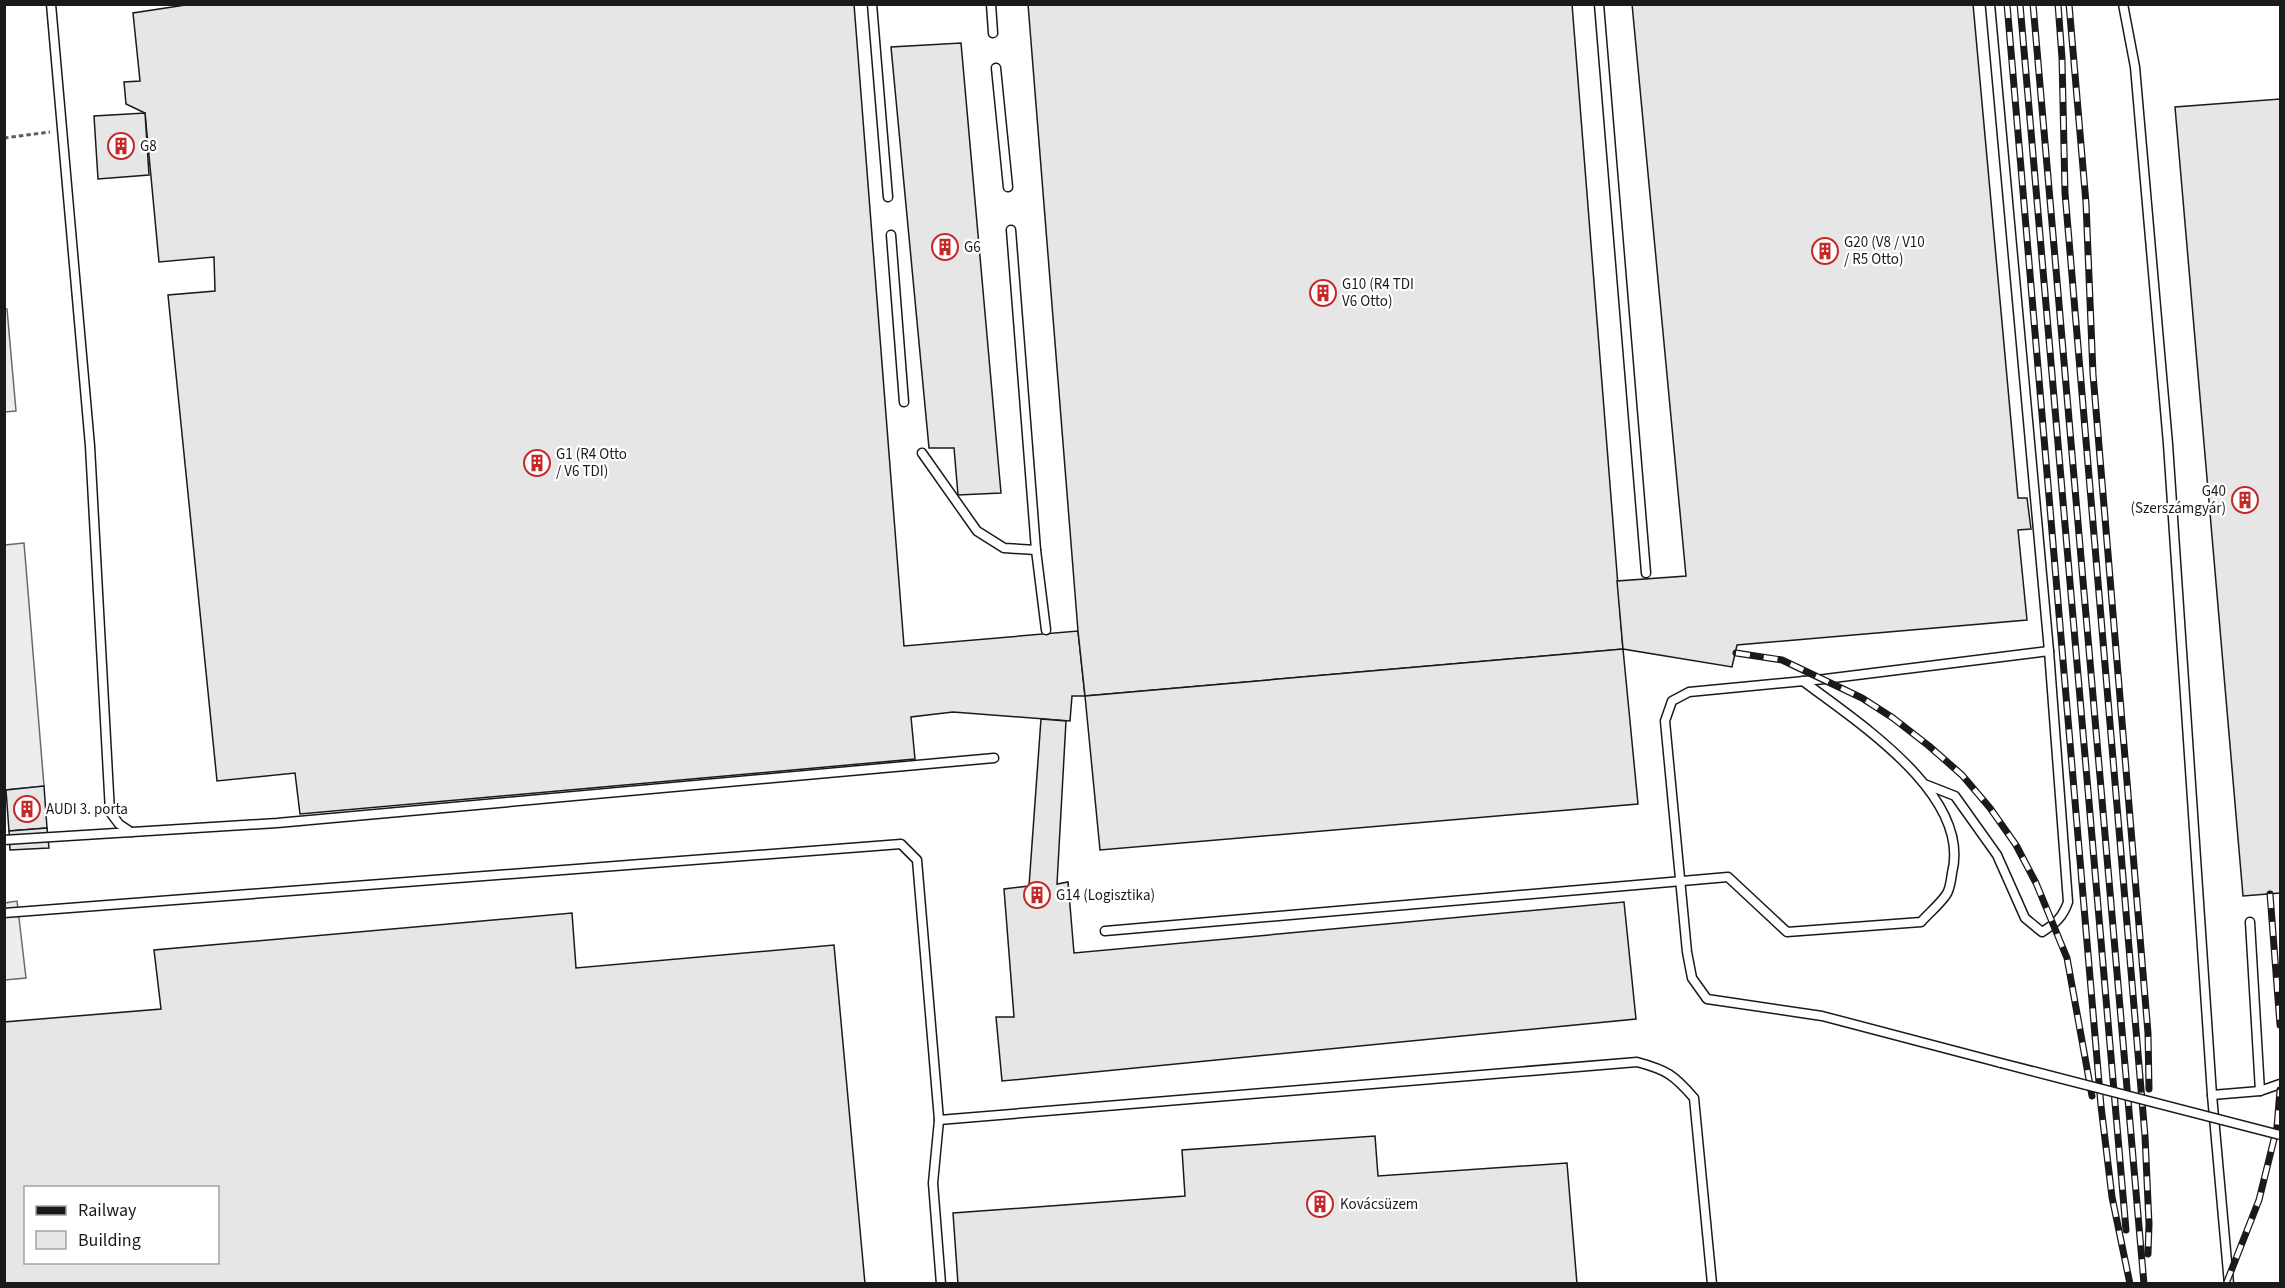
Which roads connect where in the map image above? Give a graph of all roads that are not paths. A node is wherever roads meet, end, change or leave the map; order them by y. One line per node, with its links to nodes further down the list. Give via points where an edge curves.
1 (51, 4): 22 (lane, via 90,446 110,812)
2 (872, 4): 10 (lane)
3 (991, 4): 7 (lane)
4 (1599, 4): 16 (lane)
5 (1990, 4): 18 (lane)
6 (2123, 4): 30 (lane, via 2135,67 2168,444)
7 (993, 33)
8 (996, 68): 9 (lane)
9 (1008, 187)
10 (888, 197)
11 (1011, 230): 15 (lane)
12 (891, 235): 13 (lane)
13 (904, 402)
14 (922, 453): 15 (lane, via 976,531 1004,548)
15 (1036, 550): 17 (lane)
16 (1646, 573)
17 (1046, 630)
18 (2049, 651): 19 (lane); 21 (lane, via 2068,902 2054,925 2042,932 2025,918 1997,855 1955,796)
19 (1803, 681): 21 (lane, via 1883,742); 24 (lane, via 1689,692 1672,701 1665,721)
20 (994, 758): 22 (lane, via 277,823)
21 (1925, 784): 24 (lane, via 1945,813 1956,858 1948,894 1921,922 1787,932 1728,877)
22 (131, 832): 23 (lane)
23 (4, 840)
24 (1680, 880): 27 (lane); 32 (lane, bridge, via 1692,978 1707,999 1822,1016)
25 (4, 913): 31 (lane, via 901,844 917,860)
26 (2250, 922): 29 (lane)
27 (1105, 931)
28 (2280, 1084): 29 (lane)
29 (2260, 1091): 30 (lane)
30 (2212, 1095): 35 (lane)
31 (939, 1120): 33 (lane, via 933,1183); 34 (lane, via 1637,1062 1661,1068 1694,1098)
32 (2280, 1135)
33 (941, 1284)
34 (1712, 1284)
35 (2229, 1284)

